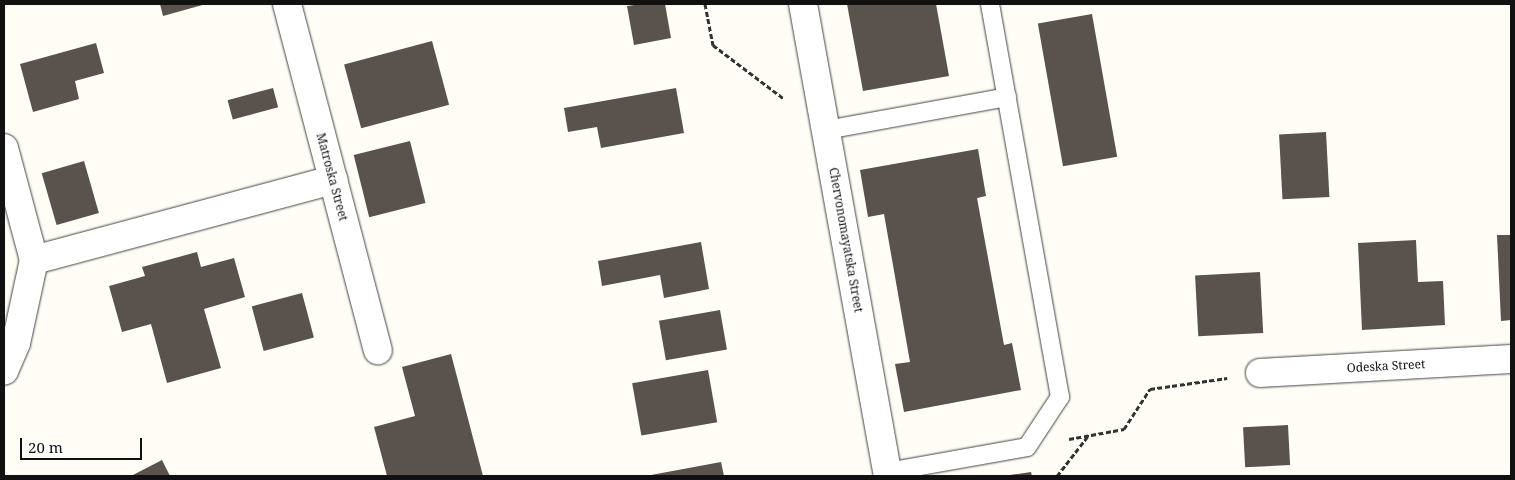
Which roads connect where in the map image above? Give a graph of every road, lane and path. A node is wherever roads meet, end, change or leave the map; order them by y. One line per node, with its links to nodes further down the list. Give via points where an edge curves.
1 (287, 4): 8 (street, Matroska Street)
2 (706, 4): 6 (path, via 714,45)
3 (803, 4): 6 (street, Chervonomayatska Street)
4 (990, 4): 5 (lane)
5 (1007, 97): 6 (lane); 14 (lane, via 1060,397 1026,447)
6 (826, 130): 14 (street, Chervonomayatska Street)
7 (4, 148): 9 (street)
8 (333, 180): 9 (street); 10 (street, Matroska Street)
9 (34, 260): 12 (street, via 16,343)
10 (378, 350)
11 (1511, 359): 13 (street, Odeska Street)
12 (4, 372)
13 (1260, 373): 15 (path, via 1150,389 1124,429 1088,436)
14 (887, 474)
15 (1057, 476)

